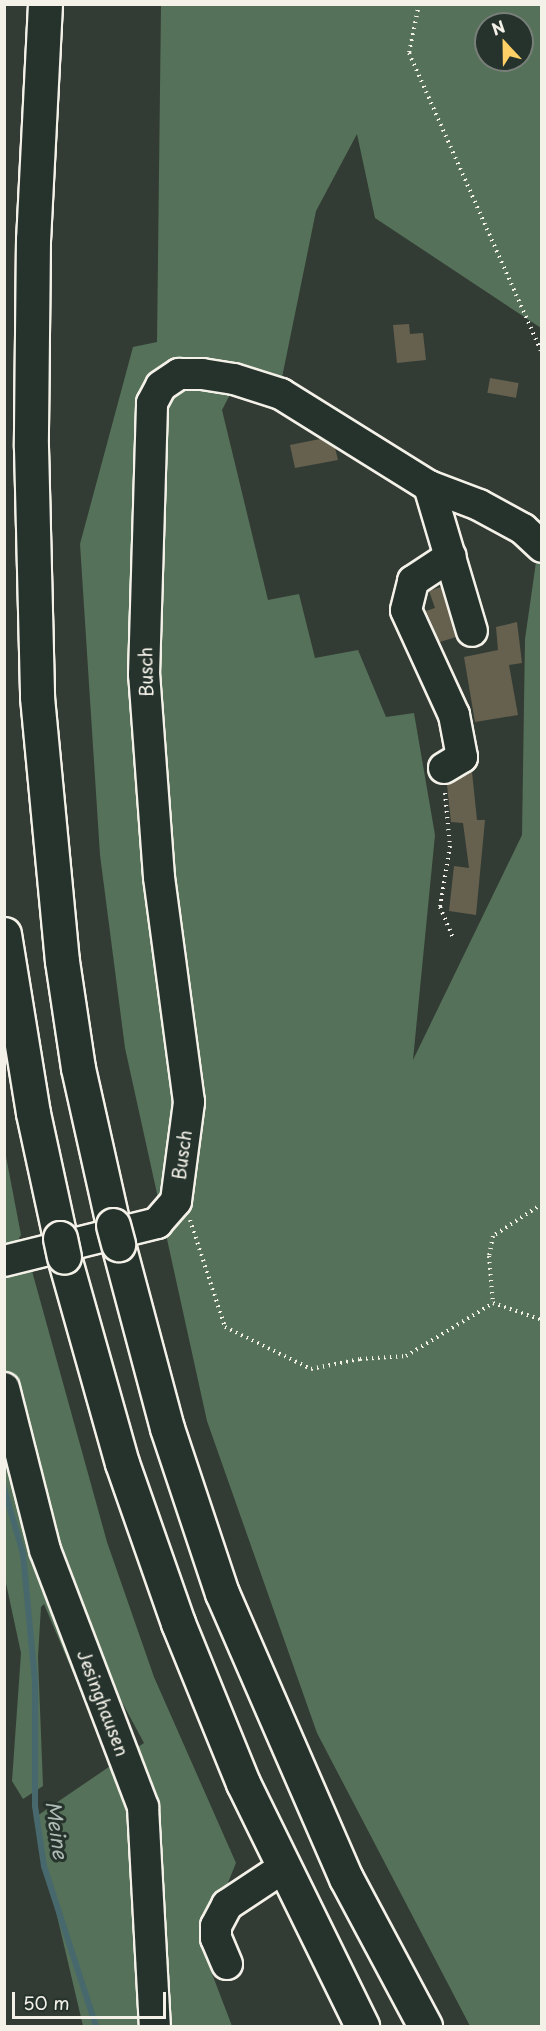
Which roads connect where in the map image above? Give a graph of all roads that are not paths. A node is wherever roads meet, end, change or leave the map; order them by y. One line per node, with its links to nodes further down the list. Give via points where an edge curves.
1 (45, 4): 14 (highway, via 33,251 31,447 37,697 62,961 78,1068 115,1234 167,1428 222,1593 346,1878)
2 (429, 486): 3 (street, Busch, via 479,505 523,529); 4 (street); 8 (street, Busch, via 281,394 234,379 179,374 161,386 152,403 144,675 159,877 189,1102 176,1201 158,1223)
3 (542, 547)
4 (451, 556): 5 (street); 6 (street, via 413,581 406,610 454,715 462,757)
5 (472, 631)
6 (444, 768)
7 (4, 934): 10 (highway, via 33,1113 62,1247 122,1463 178,1623 243,1783)
8 (4, 1261)
9 (4, 1388): 12 (street, Jesinghausen, via 45,1550 143,1807)
10 (283, 1868): 11 (street, via 227,1905 216,1926 216,1938); 13 (highway)
11 (227, 1964)
12 (155, 2026)
13 (362, 2026)
14 (425, 2026)

